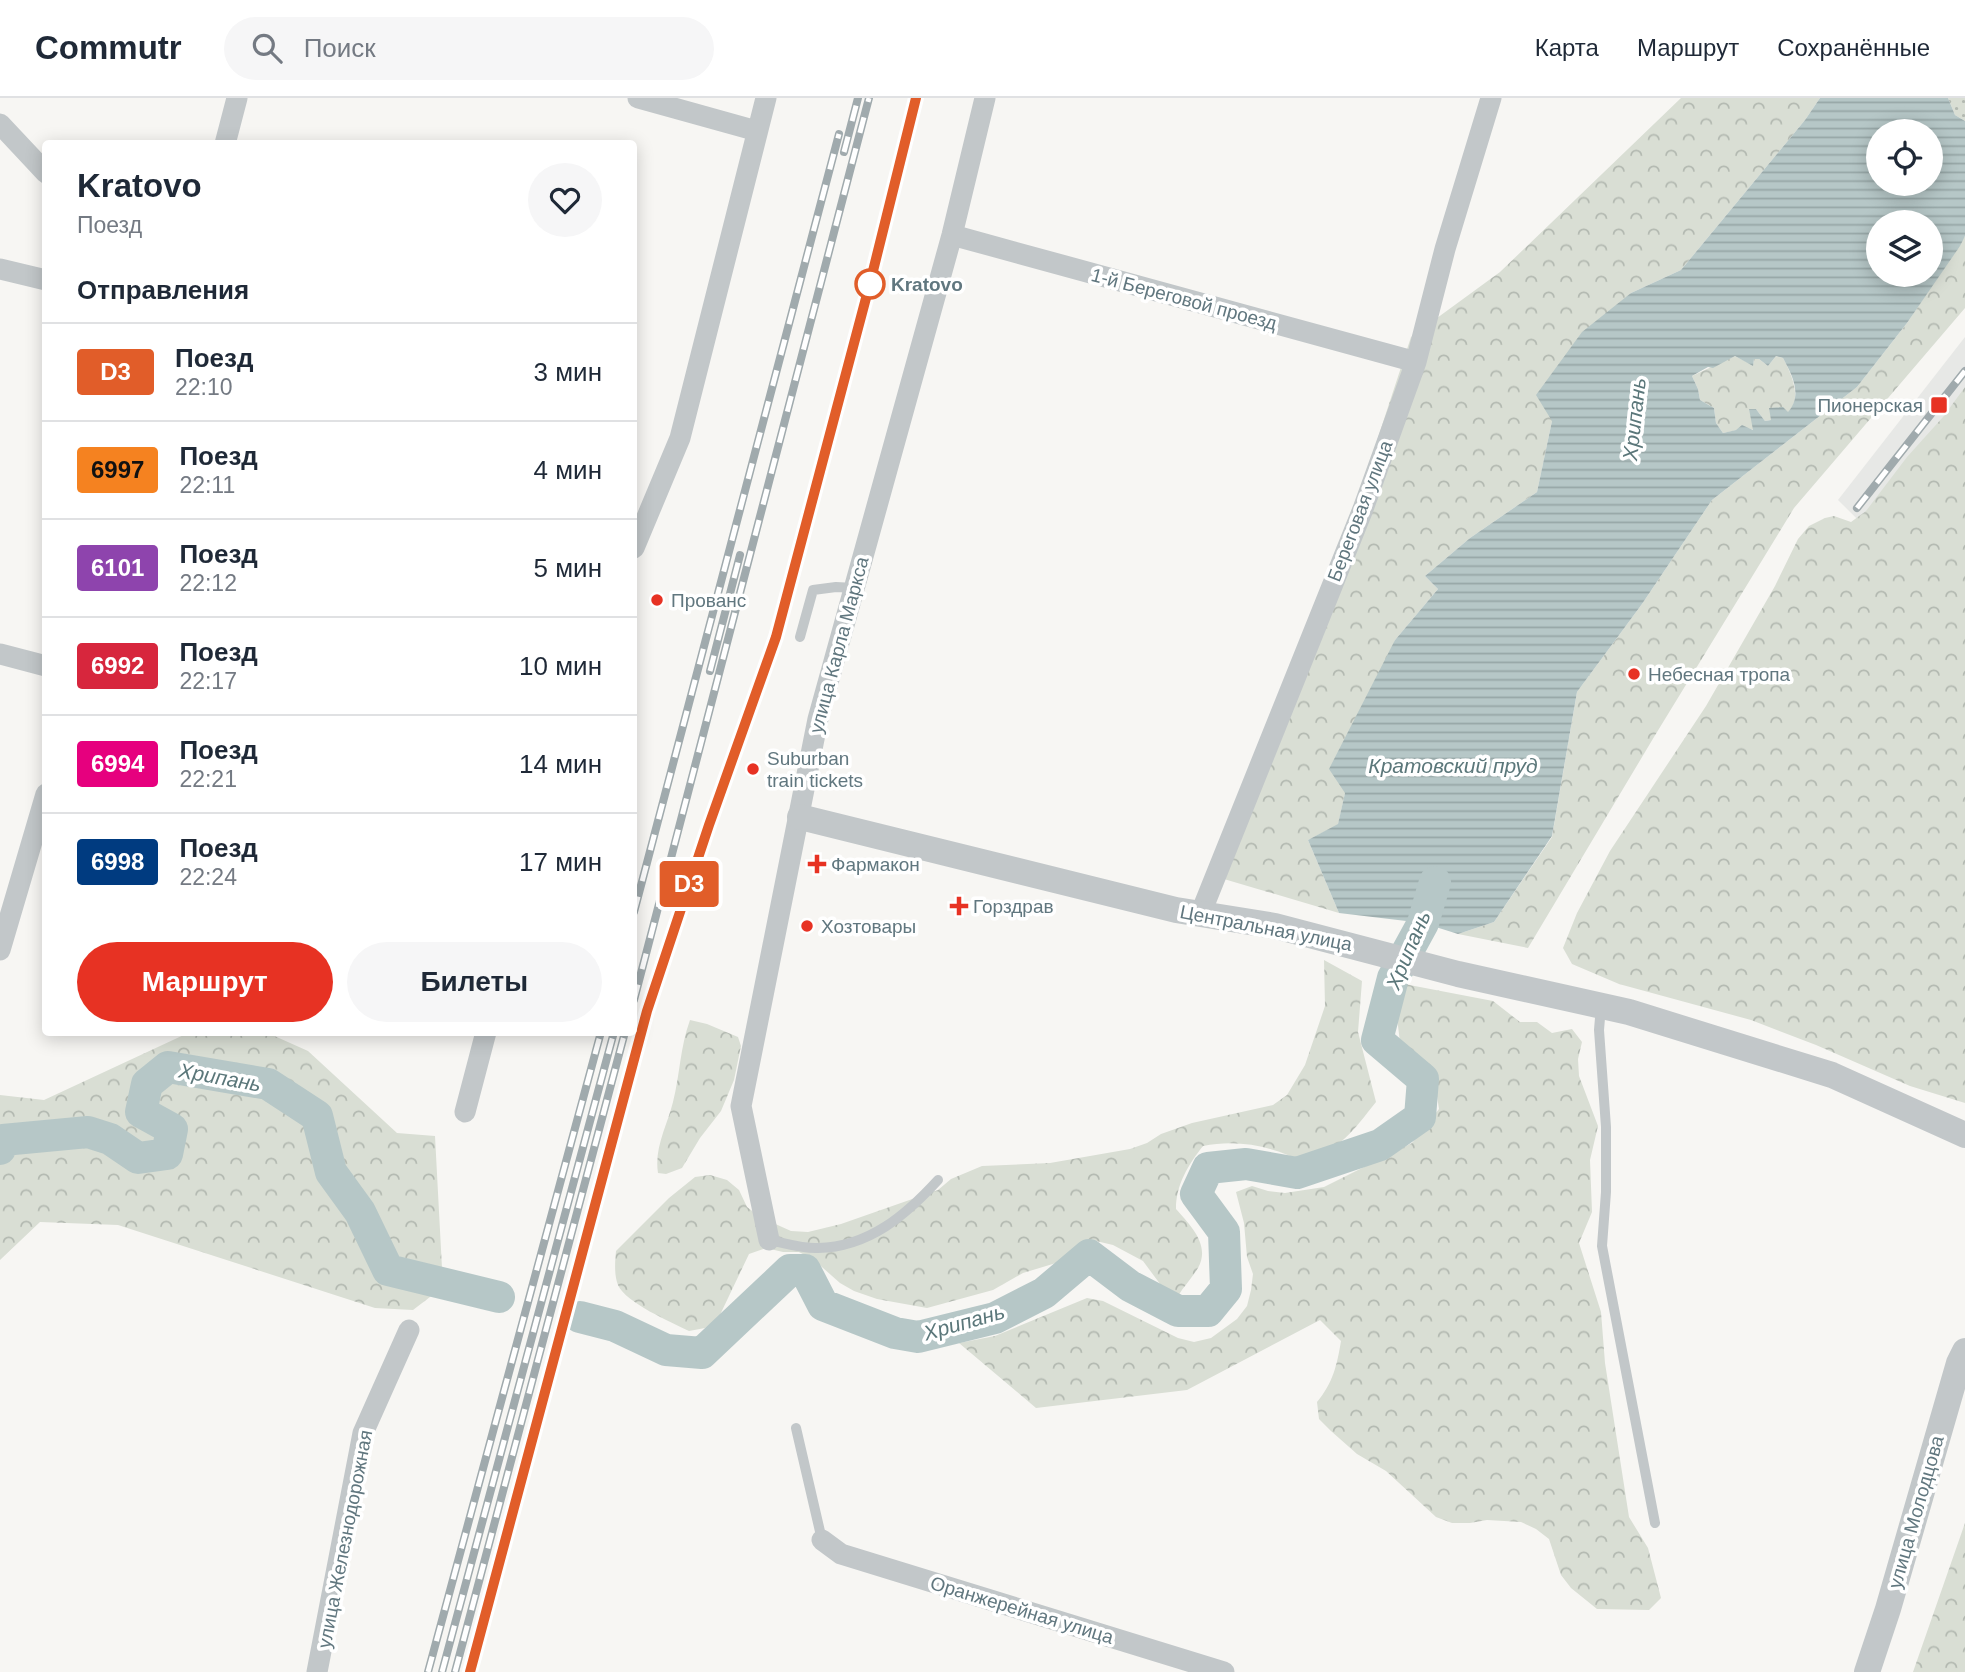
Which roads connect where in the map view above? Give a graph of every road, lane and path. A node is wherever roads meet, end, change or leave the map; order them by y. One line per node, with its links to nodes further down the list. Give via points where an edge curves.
1 (237, 98): 8 (street)
2 (638, 98): 7 (street)
3 (766, 98): 7 (street)
4 (985, 98): 10 (street, улица Карла Маркса)
5 (1491, 98): 13 (street, Береговая улица)
6 (0, 124): 9 (street)
7 (757, 131): 14 (street, via 680,438)
8 (226, 140)
9 (42, 169)
10 (952, 235): 13 (street, 1-й Береговой проезд); 15 (street, улица Карла Маркса)
11 (0, 269): 12 (street)
12 (42, 279)
13 (1416, 362): 21 (street, Береговая улица, via 1363,509)
14 (637, 541)
15 (854, 588): 16 (lane, via 813,590); 20 (street, улица Карла Маркса, via 818,719)
16 (800, 638)
17 (0, 654): 18 (street)
18 (42, 665)
19 (42, 808): 22 (street)
20 (800, 817): 21 (street, Центральная улица); 28 (street, улица Карла Маркса, via 741,1106)
21 (1200, 915): 23 (street, Центральная улица, via 1275,926 1458,974)
22 (0, 950)
23 (1601, 1005): 26 (street, Центральная улица, via 1832,1075); 32 (lane, via 1606,1126 1602,1247)
24 (485, 1036): 25 (street)
25 (464, 1112)
26 (1965, 1135)
27 (938, 1180): 28 (lane, via 916,1204 863,1241 817,1248)
28 (769, 1240)
29 (409, 1330): 34 (street, улица Железнодорожная, via 363,1433)
30 (1965, 1351): 36 (street, улица Молодцова)
31 (796, 1427): 33 (lane)
32 (1655, 1523)
33 (822, 1540): 35 (street, Оранжерейная улица, via 841,1554)
34 (317, 1672)
35 (1224, 1672)
36 (1867, 1672)

